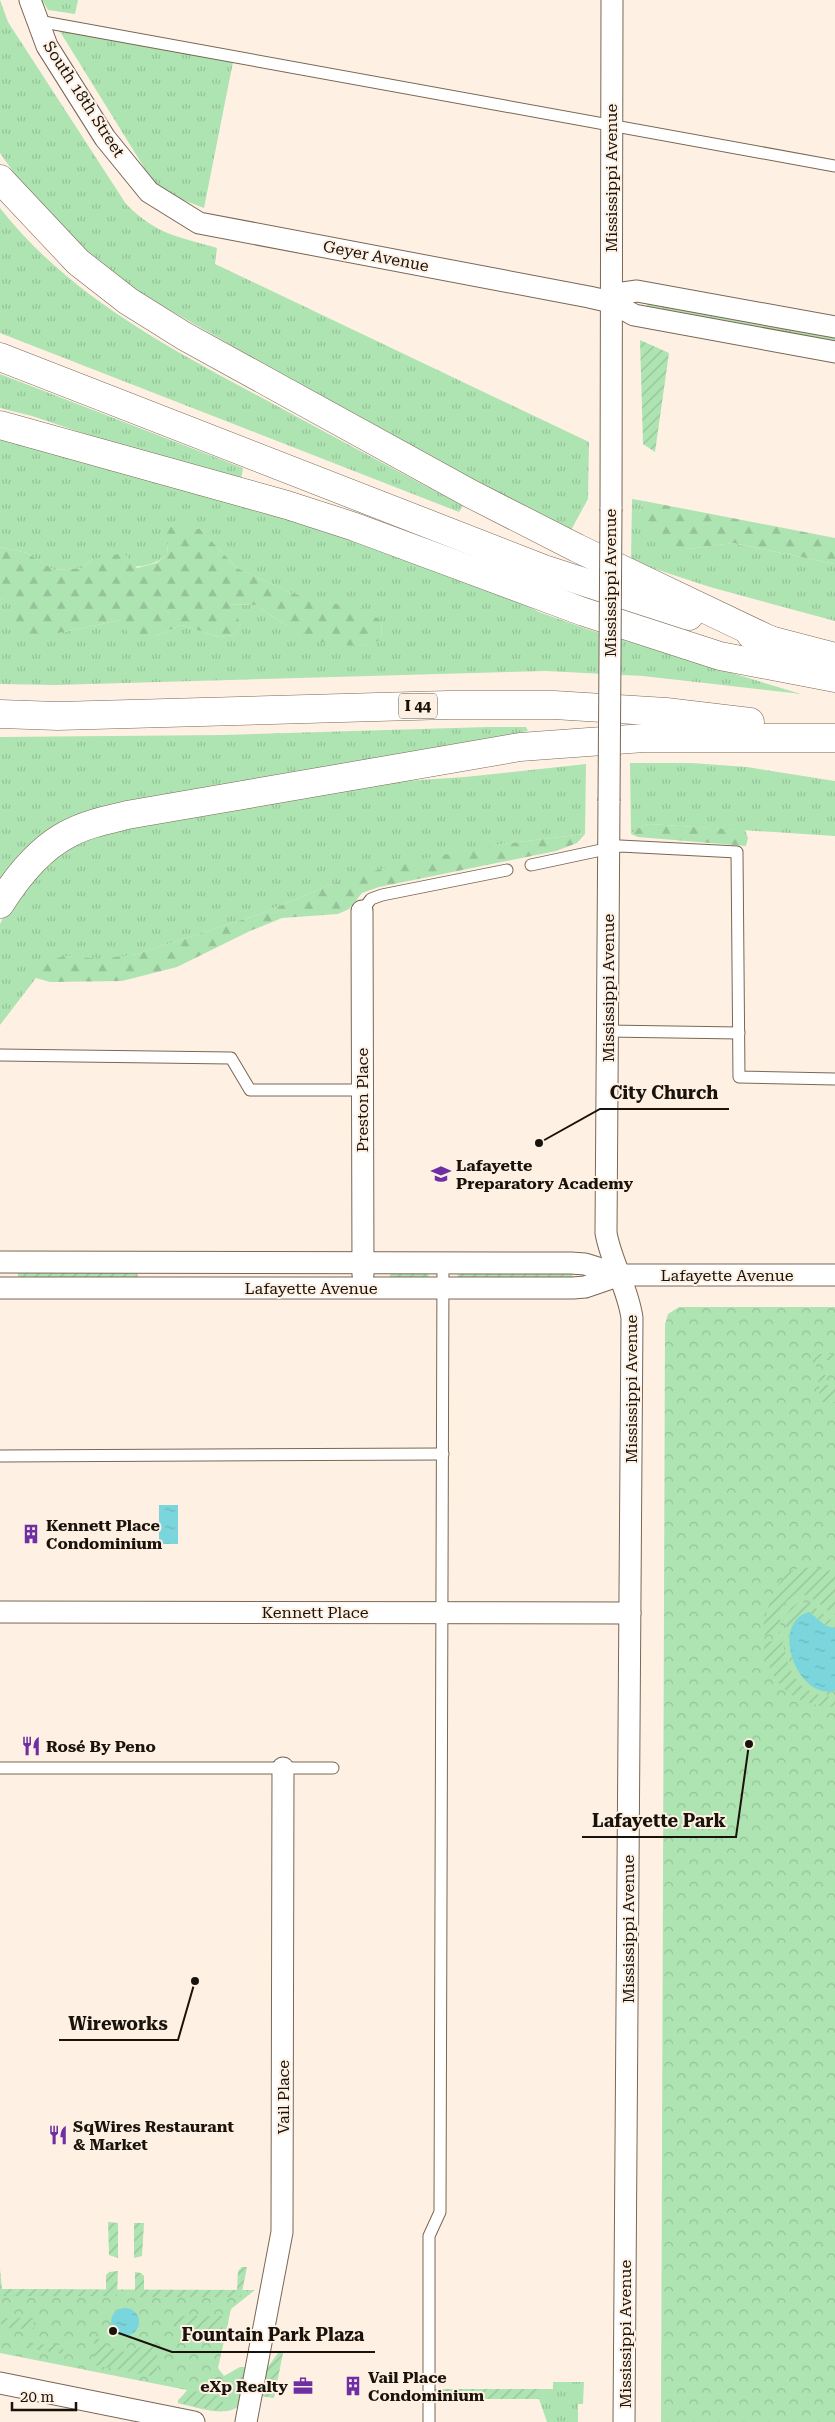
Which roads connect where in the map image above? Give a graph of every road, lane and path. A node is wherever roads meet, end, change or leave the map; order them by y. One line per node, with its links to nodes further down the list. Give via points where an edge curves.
1 (30, 0): 3 (street, South 18th Street)
2 (612, 0): 4 (street, Mississippi Avenue)
3 (38, 21): 4 (lane); 7 (street, South 18th Street, via 47,46 104,138)
4 (611, 125): 5 (lane); 8 (street, Mississippi Avenue)
5 (835, 166)
6 (0, 179): 13 (highway, via 78,262 128,301 184,336 480,498)
7 (149, 192): 8 (street, Geyer Avenue, via 200,222)
8 (611, 302): 9 (street, via 624,293 637,291); 10 (street, Geyer Avenue, via 634,315); 18 (street, Mississippi Avenue, bridge)
9 (835, 327)
10 (835, 352)
11 (0, 357): 13 (highway, via 544,569)
12 (0, 425): 15 (highway, via 287,505 584,612 720,656)
13 (770, 640): 14 (highway)
14 (835, 657)
15 (835, 678)
16 (0, 714): 17 (highway, I 44, via 58,716 554,705 666,712)
17 (835, 737): 21 (highway, via 644,738 520,747 127,815 67,834 40,854)
18 (609, 848): 19 (lane); 23 (street, Mississippi Avenue); 24 (lane, via 632,846 737,852)
19 (531, 865)
20 (506, 870): 22 (lane, via 382,895 371,899)
21 (0, 904)
22 (362, 911): 27 (street, Preston Place)
23 (607, 1031): 24 (lane); 31 (street, Mississippi Avenue, via 606,1233)
24 (739, 1033): 26 (lane, via 739,1077)
25 (0, 1055): 27 (lane, via 231,1058 250,1090)
26 (835, 1079)
27 (362, 1090): 29 (street, Preston Place)
28 (0, 1262): 29 (street, Lafayette Avenue)
29 (363, 1262): 30 (street, Lafayette Avenue); 34 (street, Preston Place)
30 (443, 1263): 31 (street, Lafayette Avenue, via 571,1263); 35 (lane)
31 (620, 1275): 32 (street, Lafayette Avenue); 35 (street, Lafayette Avenue, via 573,1288); 40 (street, Mississippi Avenue, via 632,1318)
32 (835, 1275)
33 (0, 1288): 34 (street, Lafayette Avenue)
34 (363, 1288): 35 (street, Lafayette Avenue)
35 (443, 1288): 36 (lane)
36 (443, 1454): 37 (lane); 39 (lane)
37 (0, 1456)
38 (0, 1612): 39 (street, Kennett Place)
39 (442, 1613): 40 (street, Kennett Place); 47 (lane, via 440,2212 429,2236)
40 (630, 1613): 48 (street, Mississippi Avenue)
41 (0, 1768): 42 (lane)
42 (283, 1768): 43 (lane); 46 (street, Vail Place, via 282,2232)
43 (333, 1768)
44 (0, 2383): 45 (street)
45 (194, 2422)
46 (246, 2422)
47 (429, 2422)
48 (624, 2422)

